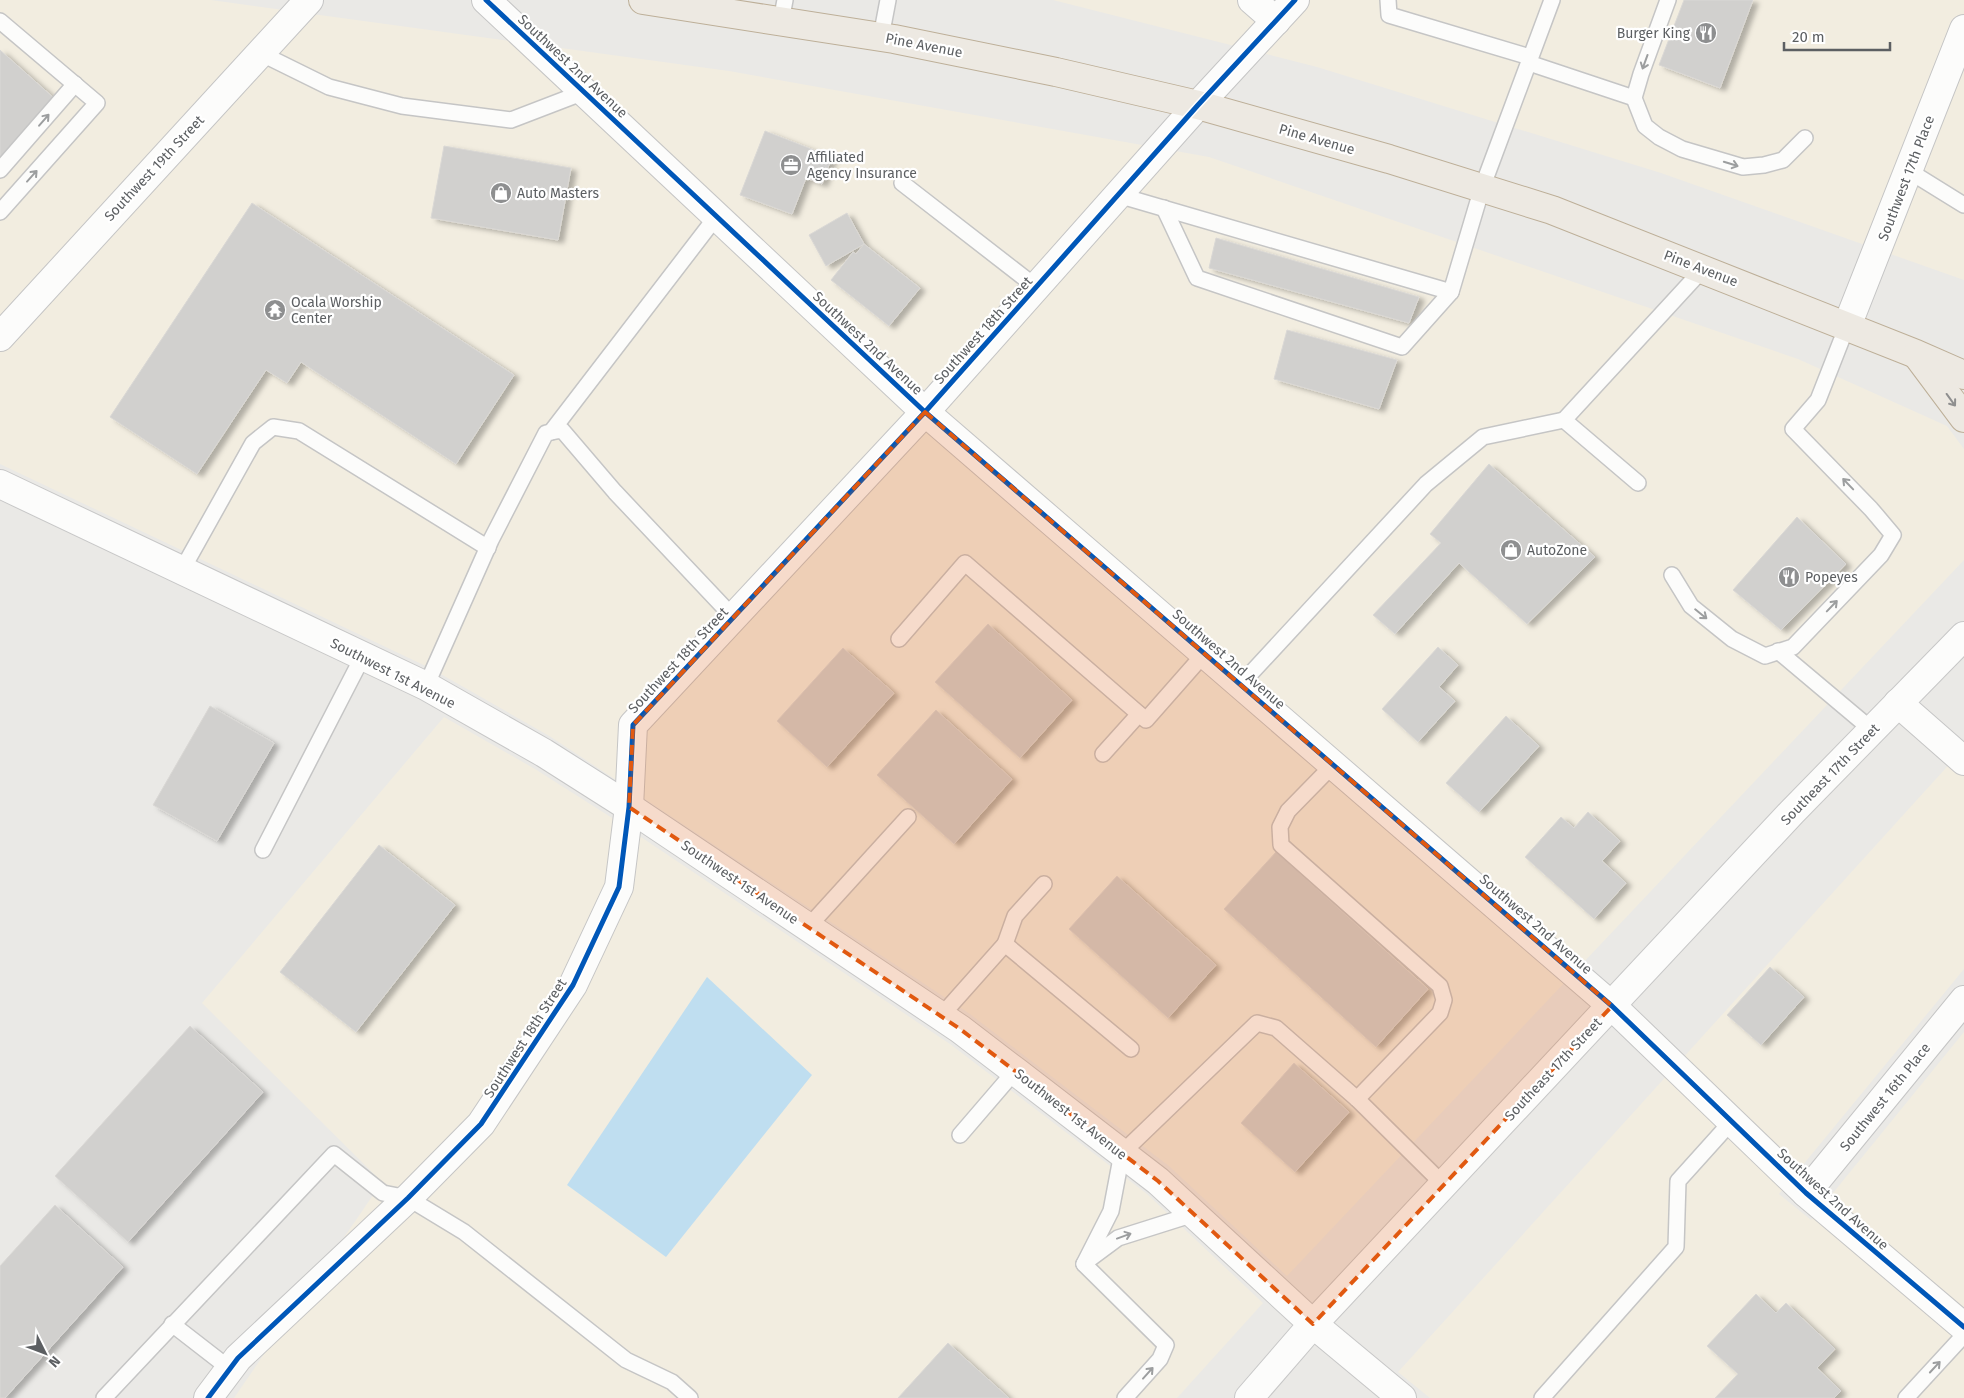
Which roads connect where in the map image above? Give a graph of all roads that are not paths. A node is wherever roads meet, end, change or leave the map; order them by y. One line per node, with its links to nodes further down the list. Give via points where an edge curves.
1 (309, 0): 15 (street, Southwest 19th Street)
2 (486, 0): 18 (street, Southwest 2nd Avenue)
3 (643, 0): 10 (highway, Pine Avenue)
4 (888, 0): 13 (lane)
5 (1252, 0): 12 (street)
6 (1295, 0): 12 (street, Southwest 18th Street)
7 (1388, 0): 16 (lane, via 1389,15)
8 (1552, 0): 16 (lane)
9 (1668, 0): 19 (lane, one-way to 19)
10 (783, 11): 13 (highway, Pine Avenue)
11 (0, 21): 17 (lane)
12 (1276, 21): 20 (street, Southwest 18th Street)
13 (881, 37): 20 (highway, Pine Avenue)
14 (1962, 40): 23 (street, Southwest 17th Place)
15 (260, 53): 18 (lane, via 329,87 402,106 511,120); 35 (street, Southwest 19th Street)
16 (1530, 60): 19 (lane); 25 (lane)
17 (75, 84): 22 (lane, one-way to 17); 29 (lane, one-way to 17, via 97,103)
18 (584, 92): 30 (street, Southwest 2nd Avenue)
19 (1634, 98): 21 (lane, one-way to 21, via 1645,126 1658,136 1682,149 1743,167 1783,160)
20 (1198, 105): 25 (highway, Pine Avenue); 26 (street, Southwest 18th Street)
21 (1805, 138)
22 (0, 170)
23 (1909, 171): 27 (lane); 34 (street, Southwest 17th Place)
24 (902, 183): 32 (lane)
25 (1482, 188): 31 (highway, Pine Avenue, via 1552,210); 33 (lane)
26 (1118, 195): 28 (lane); 32 (street, Southwest 18th Street)
27 (1964, 205)
28 (1164, 208): 33 (lane); 33 (lane, via 1196,278 1402,347)
29 (0, 212)
30 (716, 216): 38 (street, Southwest 2nd Avenue); 41 (lane)
31 (1703, 269): 34 (highway, Pine Avenue); 40 (lane)
32 (1036, 288): 38 (street, Southwest 18th Street)
33 (1451, 292)
34 (1847, 326): 36 (highway, Pine Avenue); 50 (lane, one-way to 34, via 1793,647 1881,555 1893,535 1793,429 1818,400)
35 (0, 337)
36 (1916, 354): 37 (highway, Pine Avenue); 39 (highway, one-way to 39)
37 (1964, 375)
38 (925, 412): 47 (street, Southwest 18th Street); 51 (street, Southwest 2nd Avenue)
39 (1964, 418)
40 (1564, 420): 42 (lane); 53 (lane, via 1483,437 1426,484)
41 (551, 432): 44 (lane, via 546,433); 47 (lane, via 562,430 615,492)
42 (1638, 483)
43 (0, 484): 45 (street, Southwest 1st Avenue)
44 (488, 548): 45 (lane, via 299,431 272,427 253,442); 54 (lane)
45 (182, 570): 52 (street, Southwest 1st Avenue)
46 (1672, 575): 50 (lane, one-way to 50, via 1691,606 1732,639 1765,656)
47 (734, 618): 61 (street, Southwest 18th Street, via 633,725)
48 (1964, 636): 55 (street, Southeast 17th Street)
49 (900, 639): 56 (lane, via 965,563)
50 (1778, 651): 57 (lane)
51 (1205, 653): 53 (street, Southwest 2nd Avenue); 56 (lane, via 1146,720)
52 (363, 656): 54 (street, Southwest 1st Avenue); 63 (lane)
53 (1241, 684): 60 (street, Southwest 2nd Avenue)
54 (426, 686): 61 (street, Southwest 1st Avenue, via 544,753)
55 (1898, 703): 57 (street, Southeast 17th Street); 59 (street)
56 (1139, 714): 58 (lane)
57 (1872, 730): 68 (street, Southeast 17th Street)
58 (1103, 754)
59 (1964, 761)
60 (1334, 764): 68 (street, Southwest 2nd Avenue); 72 (lane, via 1288,811 1280,827 1281,845 1440,986 1444,1000 1440,1013)
61 (629, 808): 65 (street, Southwest 1st Avenue); 78 (street, Southwest 18th Street, via 619,887 573,985 481,1124)
62 (908, 817): 65 (lane)
63 (263, 850)
64 (1044, 884): 66 (lane, via 1015,916)
65 (808, 927): 69 (street, Southwest 1st Avenue)
66 (1005, 944): 69 (lane); 70 (lane)
67 (1964, 1000): 77 (street, Southwest 16th Place)
68 (1612, 1006): 73 (street, Southwest 2nd Avenue); 76 (street, Southeast 17th Street)
69 (941, 1016): 71 (street, Southwest 1st Avenue)
70 (1131, 1049)
71 (1015, 1071): 74 (lane); 75 (street, Southwest 1st Avenue)
72 (1357, 1099): 75 (lane, via 1276,1028 1257,1023); 76 (lane)
73 (1732, 1121): 77 (street, Southwest 2nd Avenue); 92 (lane, via 1678,1181 1676,1247)
74 (960, 1135)
75 (1122, 1153): 79 (street, Southwest 1st Avenue); 80 (lane, via 1110,1211)
76 (1444, 1185): 82 (street, Southeast 17th Street)
77 (1806, 1194): 83 (street, Southwest 2nd Avenue)
78 (408, 1198): 81 (lane, via 384,1193 334,1154); 85 (street, Southwest 18th Street); 88 (lane, via 464,1232 626,1360 672,1382)
79 (1194, 1214): 80 (lane, one-way to 79, via 1118,1238); 82 (street, Southwest 1st Avenue)
80 (1084, 1264): 89 (lane, one-way to 80, via 1160,1359 1166,1345)
81 (172, 1324): 85 (lane); 86 (lane)
82 (1313, 1324): 90 (street, Southeast 17th Street); 91 (street, Southwest 1st Avenue)
83 (1964, 1327)
84 (1964, 1336): 93 (lane, one-way to 84)
85 (230, 1369): 87 (street, Southwest 18th Street)
86 (104, 1398)
87 (208, 1398)
88 (690, 1398)
89 (1125, 1398)
90 (1249, 1398)
91 (1402, 1398)
92 (1542, 1398)
93 (1906, 1398)

